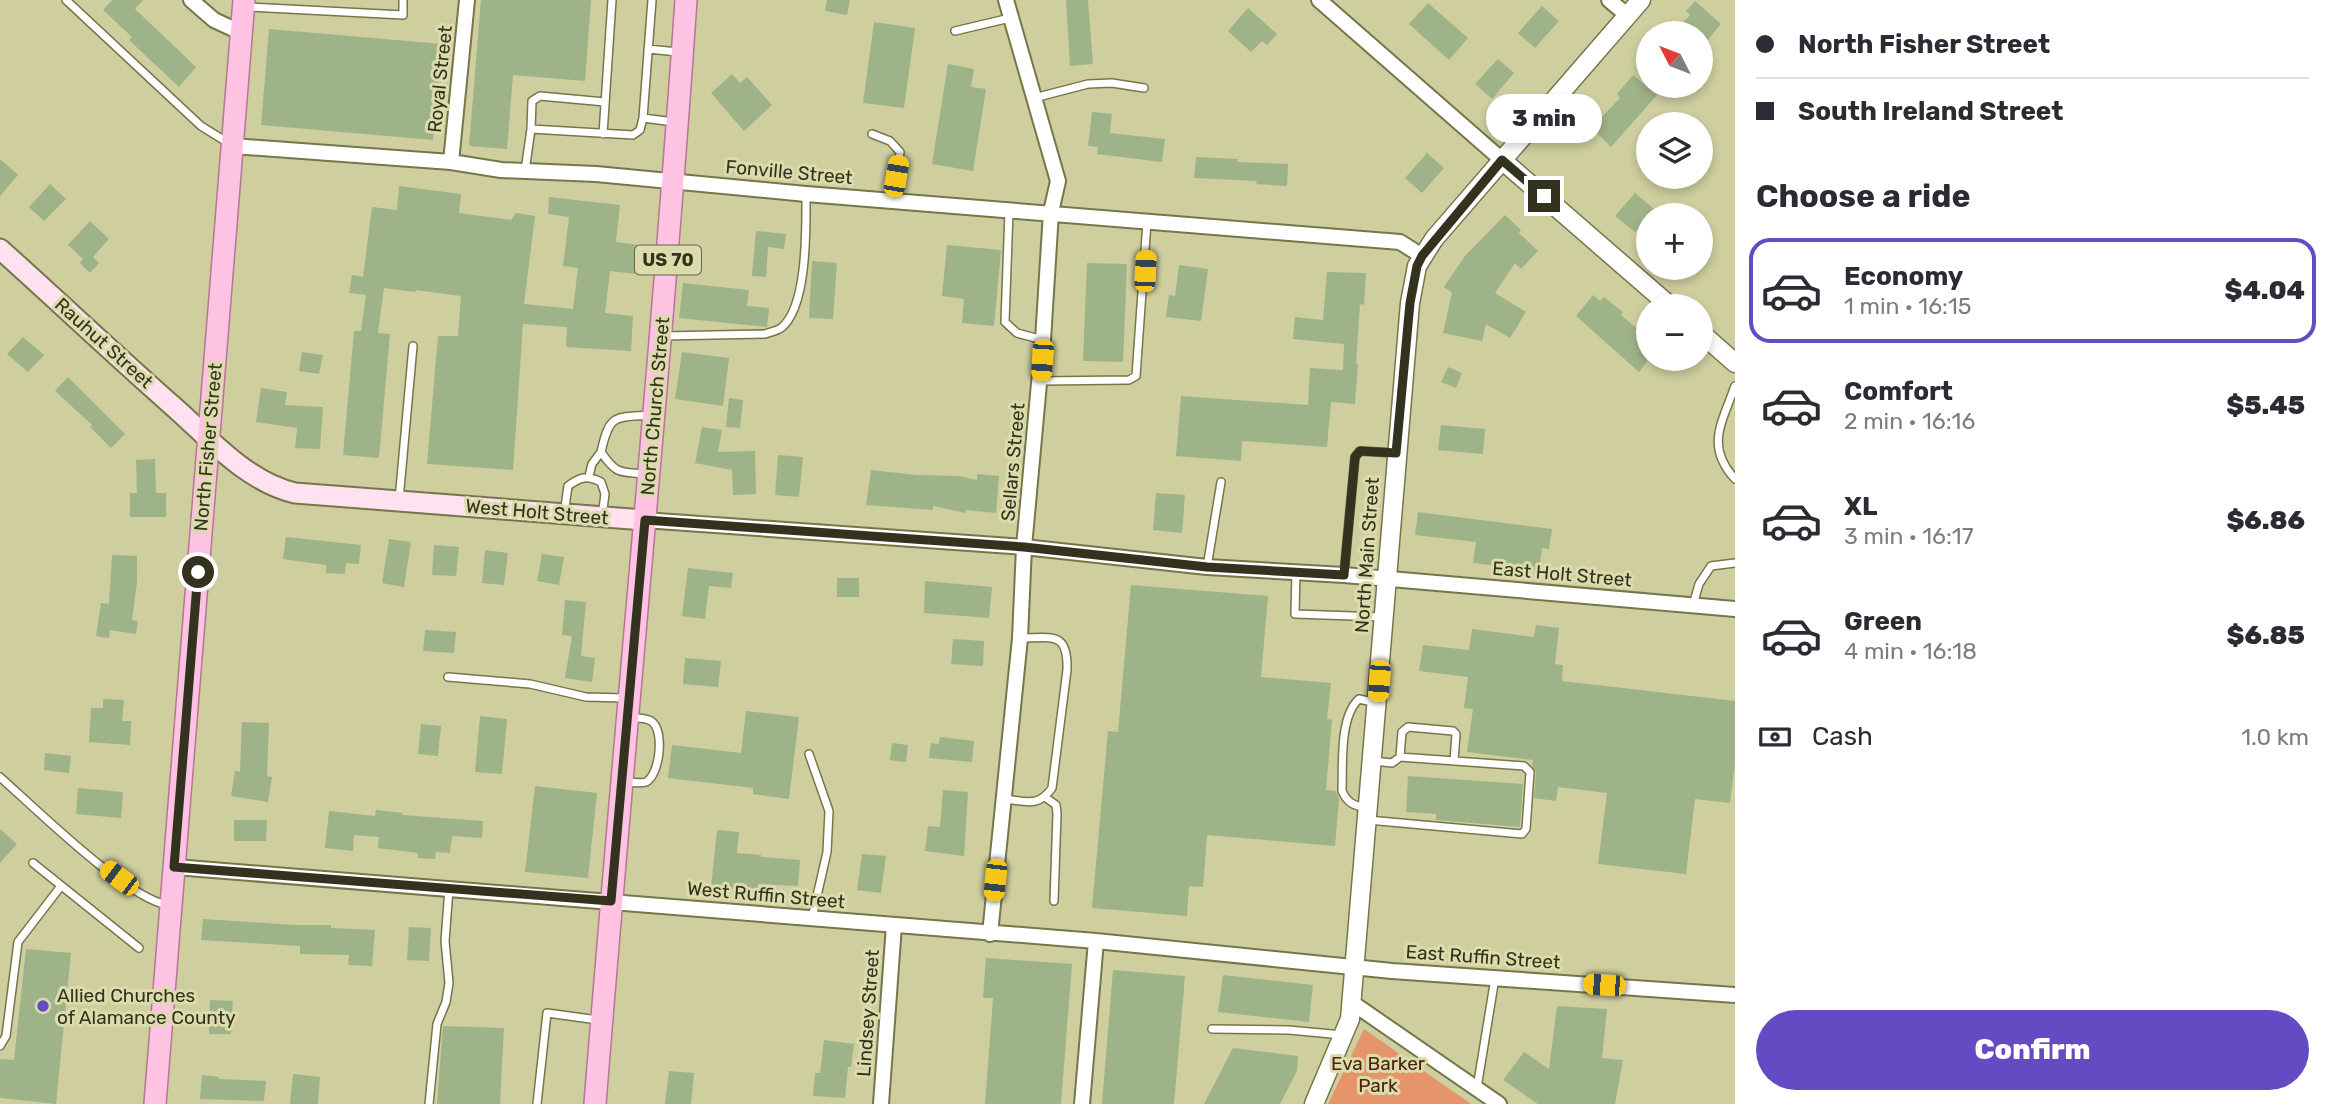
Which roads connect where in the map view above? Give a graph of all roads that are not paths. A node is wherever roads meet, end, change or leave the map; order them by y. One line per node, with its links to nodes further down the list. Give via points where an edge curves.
1 (66, 0): 27 (lane, via 201,126)
2 (191, 0): 16 (street, via 214,20)
3 (403, 0): 12 (lane, via 403,15)
4 (467, 0): 29 (street, Royal Street)
5 (612, 0): 21 (lane)
6 (652, 0): 17 (lane)
7 (687, 0): 18 (main road, North Church Street / US 70)
8 (1006, 0): 14 (street, Sellars Street)
9 (1608, 0): 13 (street)
10 (1642, 0): 13 (street, North Main Street)
11 (1327, 2): 28 (street)
12 (244, 4): 16 (main road, North Fisher Street)
13 (1628, 16): 28 (street, North Main Street)
14 (1011, 18): 15 (lane); 20 (street, Sellars Street)
15 (955, 31)
16 (242, 33): 27 (main road, North Fisher Street)
17 (648, 49): 18 (lane); 22 (lane)
18 (683, 52): 23 (main road, North Church Street / US 70)
19 (1144, 88): 20 (lane, via 1088,85)
20 (1034, 98): 35 (street, Sellars Street, via 1058,176)
21 (605, 102): 24 (lane, via 540,96 532,100); 25 (lane)
22 (643, 118): 23 (lane); 25 (lane, via 633,135)
23 (678, 122): 31 (main road, North Church Street / US 70)
24 (531, 129): 25 (lane); 30 (lane)
25 (603, 134)
26 (872, 134): 33 (lane, via 900,152)
27 (233, 146): 29 (street, Fonville Street); 48 (main road, North Fisher Street)
28 (1502, 160): 38 (street, North Main Street); 39 (street)
29 (451, 162): 30 (street, Fonville Street)
30 (525, 171): 31 (street, Fonville Street)
31 (674, 182): 32 (street, Fonville Street); 40 (main road, North Church Street / US 70)
32 (806, 194): 33 (street, Fonville Street); 40 (lane, via 802,274 796,303 780,328 765,334)
33 (892, 200): 34 (street, Fonville Street)
34 (1009, 210): 35 (street, Fonville Street); 41 (lane, via 1005,322 1017,333)
35 (1051, 212): 36 (street, Fonville Street); 41 (street, Sellars Street)
36 (1147, 221): 38 (street, Fonville Street, via 1400,242); 45 (lane, via 1136,376 1129,380)
37 (0, 249): 48 (main road, Rauhut Street)
38 (1422, 256): 50 (street, North Main Street, via 1410,303)
39 (1656, 294)
40 (662, 336): 47 (main road, North Church Street / US 70)
41 (1043, 340): 45 (street, Sellars Street)
42 (1713, 344): 44 (street)
43 (413, 346): 55 (lane)
44 (1735, 363)
45 (1040, 381): 59 (street, Sellars Street)
46 (1735, 386): 53 (lane, via 1718,434 1717,452)
47 (655, 415): 49 (lane, via 618,418 607,428); 51 (main road, North Church Street / US 70)
48 (208, 437): 55 (main road, West Holt Street, via 275,488); 82 (main road, North Fisher Street)
49 (601, 452): 51 (lane, via 618,472); 52 (lane)
50 (1396, 453): 63 (lane, via 1360,451 1355,457); 64 (street, North Main Street)
51 (649, 474): 58 (main road, North Church Street / US 70)
52 (589, 476): 56 (lane, via 568,486); 57 (lane, via 601,482 605,494)
53 (1735, 479)
54 (1221, 482): 61 (lane)
55 (399, 501): 56 (main road, West Holt Street)
56 (564, 514): 57 (main road, West Holt Street)
57 (602, 517): 58 (main road, West Holt Street)
58 (645, 520): 59 (street, West Holt Street); 71 (main road, North Church Street / US 70)
59 (1024, 547): 61 (street, West Holt Street); 68 (street, Sellars Street)
60 (1735, 563): 65 (lane, via 1711,566)
61 (1207, 567): 62 (street, West Holt Street)
62 (1296, 572): 63 (street, West Holt Street); 67 (lane, via 1295,614)
63 (1344, 575): 64 (street, West Holt Street)
64 (1386, 579): 65 (street, East Holt Street); 67 (street, North Main Street)
65 (1693, 605): 66 (street, East Holt Street)
66 (1735, 610)
67 (1383, 617): 70 (street, North Main Street)
68 (1020, 638): 78 (lane, via 1052,638 1068,652 1052,788); 79 (street, Sellars Street)
69 (448, 677): 71 (lane, via 530,684)
70 (1378, 703): 74 (street, North Main Street); 80 (lane, via 1359,699 1351,706 1346,722 1342,790 1346,800)
71 (629, 708): 77 (main road, North Church Street / US 70); 77 (lane, via 654,723 660,740 657,768 649,780)
72 (808, 754): 88 (lane, via 829,811 827,852)
73 (1400, 757): 74 (lane, via 1392,763); 75 (lane); 75 (lane, via 1402,732 1408,727 1453,731)
74 (1373, 761): 80 (street, North Main Street)
75 (1454, 761): 80 (lane, via 1524,766 1530,772 1522,834)
76 (0, 777): 87 (lane, via 138,893)
77 (622, 781): 85 (main road, North Church Street / US 70)
78 (1045, 797): 79 (lane, via 1035,802); 86 (lane, via 1056,805 1057,814)
79 (1004, 799): 90 (street, Sellars Street)
80 (1368, 814): 93 (street, North Main Street)
81 (33, 863): 83 (lane)
82 (174, 867): 84 (street, West Ruffin Street); 87 (main road, North Fisher Street)
83 (61, 886): 92 (lane); 100 (lane, via 18,942 6,1037)
84 (449, 888): 85 (street, West Ruffin Street); 103 (lane, via 445,941 449,983 437,1024)
85 (611, 901): 88 (street, West Ruffin Street); 97 (main road, North Church Street / US 70)
86 (1054, 901)
87 (171, 905): 102 (main road, North Fisher Street)
88 (812, 918): 89 (street, West Ruffin Street)
89 (894, 925): 90 (street, West Ruffin Street); 106 (street, Lindsey Street)
90 (990, 934): 91 (street, West Ruffin Street)
91 (1096, 941): 93 (street, West Ruffin Street); 107 (street)
92 (139, 948)
93 (1355, 967): 94 (street, East Ruffin Street); 96 (street, North Main Street)
94 (1496, 977): 95 (street, East Ruffin Street); 101 (lane)
95 (1735, 995)
96 (1351, 1002): 99 (street, North Main Street); 101 (street)
97 (601, 1020): 104 (lane, via 547,1013); 105 (main road, North Church Street / US 70)
98 (1212, 1029): 99 (lane)
99 (1343, 1035): 108 (street, North Main Street)
100 (0, 1046)
101 (1477, 1088): 109 (street)
102 (155, 1104)
103 (429, 1104)
104 (537, 1104)
105 (595, 1104)
106 (881, 1104)
107 (1082, 1104)
108 (1314, 1104)
109 (1499, 1104)

